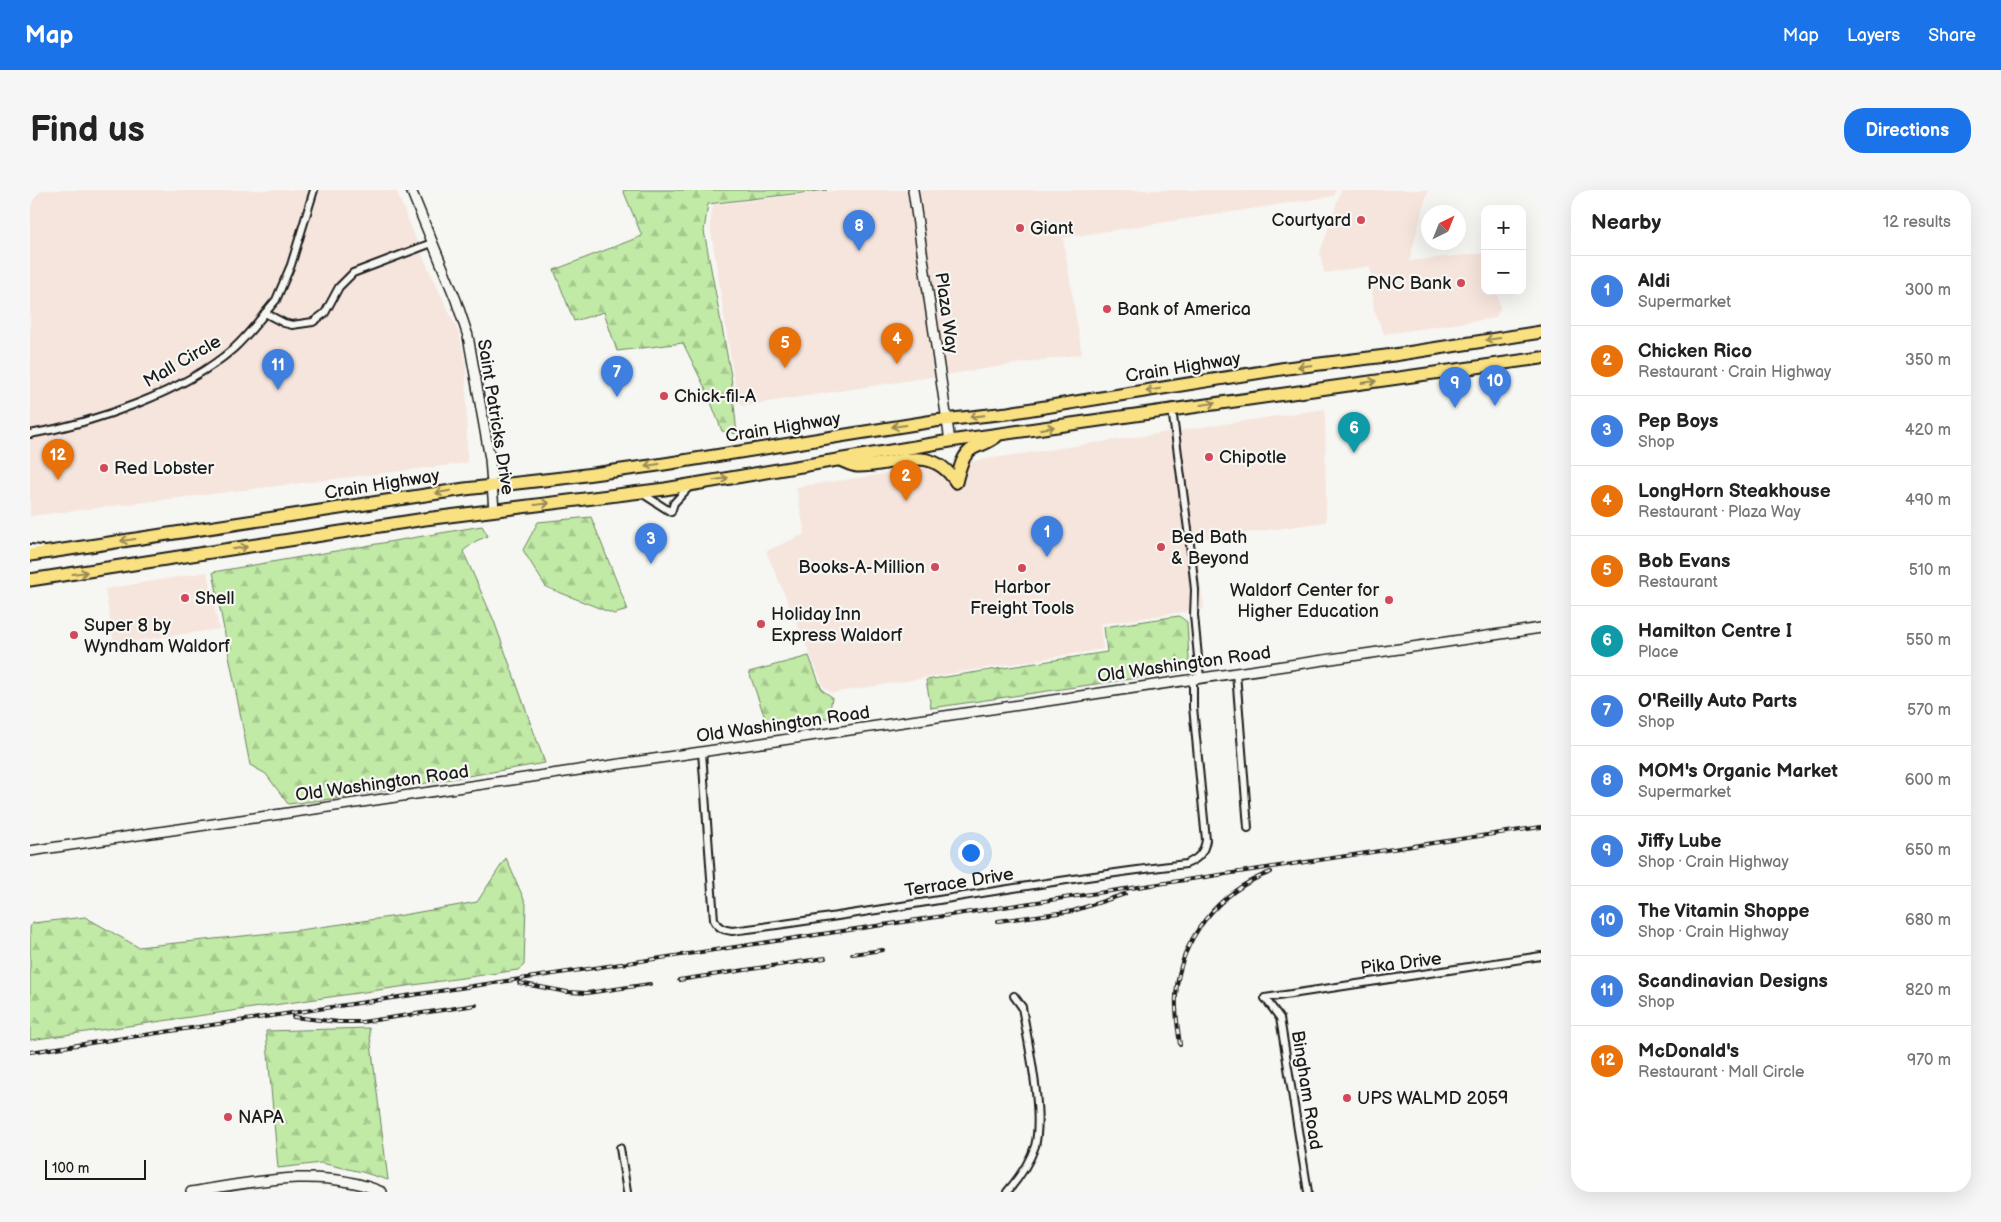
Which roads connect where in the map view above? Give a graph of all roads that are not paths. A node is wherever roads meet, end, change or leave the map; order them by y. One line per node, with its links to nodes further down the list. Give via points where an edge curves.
1 (314, 190): 5 (street, Mall Circle, via 283,285)
2 (412, 190): 4 (main road, Saint Patricks Drive)
3 (913, 190): 9 (main road, Plaza Way)
4 (432, 243): 5 (street, via 353,273 339,287 326,313 313,322 284,323); 15 (main road, Saint Patricks Drive, via 468,336 490,459)
5 (265, 312): 10 (street, Mall Circle, via 220,360 155,396 65,428)
6 (1541, 332): 9 (highway, Crain Highway, one-way to 9, via 1287,368 1008,414)
7 (1541, 359): 8 (highway, one-way to 7)
8 (1172, 409): 11 (highway, one-way to 8); 24 (street, via 1194,580)
9 (947, 420): 12 (main road, Plaza Way); 15 (highway, Crain Highway, one-way to 15, via 570,477)
10 (30, 435)
11 (999, 435): 12 (highway); 13 (highway, via 966,454 956,482 941,465 926,459 856,467)
12 (950, 441): 13 (highway)
13 (840, 460): 14 (highway, one-way to 13)
14 (691, 484): 16 (highway); 16 (street, via 671,512)
15 (491, 485): 17 (main road, Saint Patricks Drive); 19 (highway, Crain Highway, one-way to 19)
16 (640, 492): 17 (highway, one-way to 16)
17 (494, 510): 21 (highway, one-way to 17)
18 (30, 548): 19 (street)
19 (58, 551): 20 (highway, Crain Highway)
20 (30, 556)
21 (30, 579)
22 (1541, 628): 23 (main road, Old Washington Road)
23 (1236, 673): 24 (main road, Old Washington Road); 26 (street)
24 (1197, 679): 25 (main road, Old Washington Road); 25 (street, Terrace Drive, via 1193,707 1206,840 1204,851 1194,861 818,920 732,930 716,925)
25 (702, 752): 27 (main road, Old Washington Road)
26 (1248, 828)
27 (30, 851)
28 (1541, 956): 30 (street, Pika Drive)
29 (1014, 996): 35 (street, via 1022,1007 1038,1119 1032,1154 1022,1174)
30 (1265, 998): 36 (street, Bingham Road, via 1280,1018)
31 (620, 1148): 34 (street)
32 (191, 1192): 33 (main road, via 301,1178 344,1181)
33 (382, 1192)
34 (627, 1192)
35 (1007, 1192)
36 (1308, 1192)

